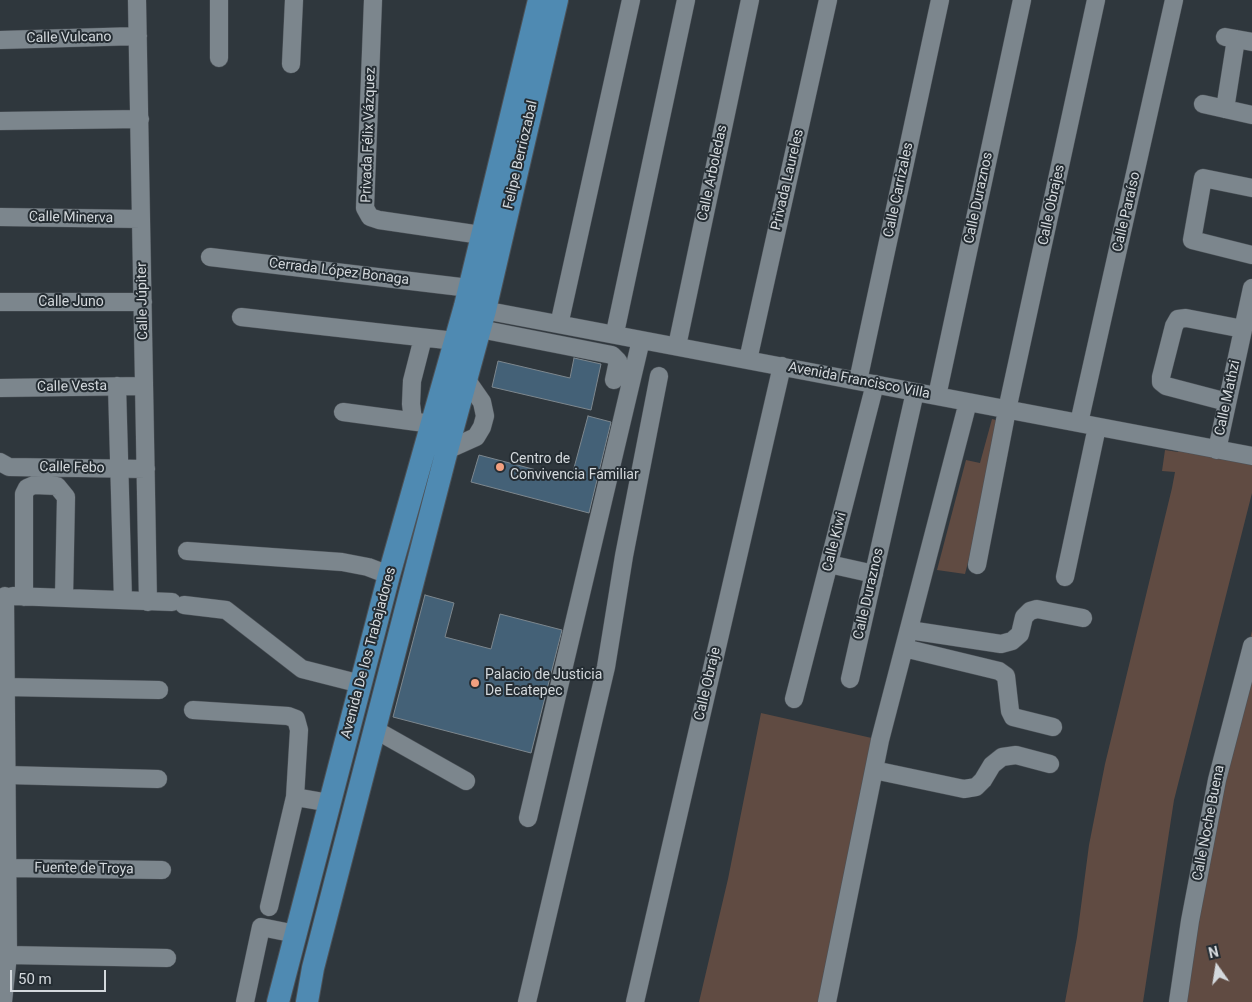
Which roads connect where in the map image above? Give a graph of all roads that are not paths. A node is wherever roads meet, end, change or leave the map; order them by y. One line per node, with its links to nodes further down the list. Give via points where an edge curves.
1 (138, 0): 15 (street, Calle Júpiter)
2 (219, 0): 18 (street)
3 (294, 0): 19 (street)
4 (373, 0): 28 (street, Privada Félix Vázquez, via 366,208 370,217)
5 (539, 0): 28 (main road, Felipe Berriozabal)
6 (558, 0): 34 (main road, Felipe Berriozabal)
7 (631, 0): 36 (street)
8 (686, 0): 38 (street)
9 (750, 0): 43 (street, Calle Arboledas)
10 (828, 0): 44 (street, Privada Laureles)
11 (940, 0): 48 (street, Calle Carrizales)
12 (1022, 0): 53 (street, Calle Duraznos)
13 (1096, 0): 56 (street, Calle Obrajes)
14 (1174, 0): 59 (street, Calle Paraíso)
15 (138, 36): 17 (street, Calle Vulcano); 23 (street, Calle Júpiter)
16 (1238, 39): 21 (street)
17 (0, 40)
18 (219, 58)
19 (291, 64)
20 (1203, 104): 21 (street)
21 (1225, 109): 22 (street)
22 (1252, 115)
23 (140, 120): 24 (street); 27 (street, Calle Júpiter)
24 (0, 121)
25 (1252, 188): 29 (street, via 1203,178 1192,240)
26 (0, 217): 27 (street, Calle Minerva)
27 (141, 219): 33 (street, Calle Júpiter)
28 (481, 235): 34 (main road, Felipe Berriozabal)
29 (1252, 255)
30 (210, 257): 34 (street, Cerrada López Bonaga)
31 (1252, 288): 39 (street, Calle Mathzi)
32 (0, 302): 33 (street, Calle Juno)
33 (143, 302): 50 (street, Calle Júpiter)
34 (475, 308): 40 (street, Avenida Francisco Villa); 42 (main road, Avenida De los Trabajadores); 47 (street, via 612,355 618,361); 88 (main road, Avenida De los Trabajadores, via 466,379)
35 (541, 312): 36 (street)
36 (561, 316): 38 (street)
37 (241, 317): 41 (street)
38 (616, 328): 40 (street)
39 (1243, 329): 55 (street, Calle Mathzi); 55 (street, via 1178,319 1161,376 1161,382 1166,386)
40 (639, 336): 43 (street, Avenida Francisco Villa); 96 (street)
41 (423, 338): 42 (street); 58 (street, via 412,381 411,404)
42 (455, 341): 58 (main road, Avenida De los Trabajadores)
43 (677, 346): 44 (street, Avenida Francisco Villa)
44 (748, 360): 45 (street, Avenida Francisco Villa)
45 (782, 366): 48 (street, Avenida Francisco Villa); 110 (street, Calle Obraje)
46 (659, 376): 109 (street, via 606,667)
47 (614, 380)
48 (866, 382): 52 (street, Avenida Francisco Villa); 67 (street, Calle Kiwi)
49 (117, 386): 50 (street, Calle Vesta); 51 (street, Calle Vesta); 64 (street)
50 (144, 386): 65 (street, Calle Júpiter)
51 (0, 388)
52 (915, 392): 53 (street, Avenida Francisco Villa); 69 (street, Calle Duraznos)
53 (937, 396): 54 (street, Avenida Francisco Villa)
54 (968, 402): 56 (street, Avenida Francisco Villa); 78 (street)
55 (1228, 402): 61 (street, Calle Mathzi)
56 (1008, 410): 59 (street, Avenida Francisco Villa); 68 (street, Calle Obrajes)
57 (343, 412): 58 (street)
58 (423, 422): 70 (main road, Avenida De los Trabajadores)
59 (1079, 423): 60 (street, Avenida Francisco Villa)
60 (1097, 427): 61 (street, Avenida Francisco Villa); 71 (street)
61 (1217, 450): 62 (street, Avenida Francisco Villa)
62 (1252, 456)
63 (0, 463): 64 (street, Calle Febo, via 9,467)
64 (119, 468): 65 (street, Calle Febo); 75 (street)
65 (146, 469): 76 (street, Calle Júpiter)
66 (186, 551): 70 (street, via 342,562)
67 (829, 564): 69 (street); 85 (street, Calle Kiwi)
68 (977, 565)
69 (874, 574): 81 (street, Calle Duraznos)
70 (389, 575): 82 (main road, Avenida De los Trabajadores)
71 (1065, 577)
72 (2, 596): 73 (street); 83 (street)
73 (24, 597): 74 (street); 74 (street, via 24,494 34,485 57,486 66,497)
74 (64, 598): 75 (street)
75 (122, 600): 76 (street)
76 (148, 602): 82 (street, via 226,610 302,669)
77 (1083, 618): 78 (street, via 1037,609 1030,611 1024,617 1020,634 1001,644)
78 (909, 630): 80 (street)
79 (1252, 646): 112 (street, Calle Noche Buena, via 1217,780)
80 (904, 648): 87 (street, via 999,672 1006,676 1013,717); 90 (street)
81 (850, 679)
82 (361, 684): 95 (main road, Avenida De los Trabajadores)
83 (6, 687): 84 (street); 91 (street)
84 (159, 690)
85 (794, 699)
86 (193, 710): 94 (street, via 288,716 296,720 299,730)
87 (1053, 727)
88 (374, 729): 93 (street); 103 (main road, Avenida De los Trabajadores)
89 (1050, 764): 90 (street, via 1016,755 1002,757 976,787 964,790)
90 (874, 770): 111 (street)
91 (7, 775): 92 (street); 97 (street)
92 (158, 778)
93 (466, 781)
94 (295, 797): 95 (street); 99 (street)
95 (330, 803): 100 (main road, Avenida De los Trabajadores)
96 (528, 818)
97 (7, 868): 98 (street, Fuente de Troya); 101 (street)
98 (162, 870)
99 (269, 907)
100 (296, 934): 105 (street, via 261,927); 106 (main road, Avenida De los Trabajadores)
101 (8, 955): 102 (street); 104 (street)
102 (166, 958)
103 (313, 968): 107 (main road); 108 (main road, Avenida De los Trabajadores)
104 (3, 1002)
105 (245, 1002)
106 (278, 1002)
107 (296, 1002)
108 (307, 1002)
109 (527, 1002)
110 (634, 1002)
111 (827, 1002)
112 (1178, 1002)

